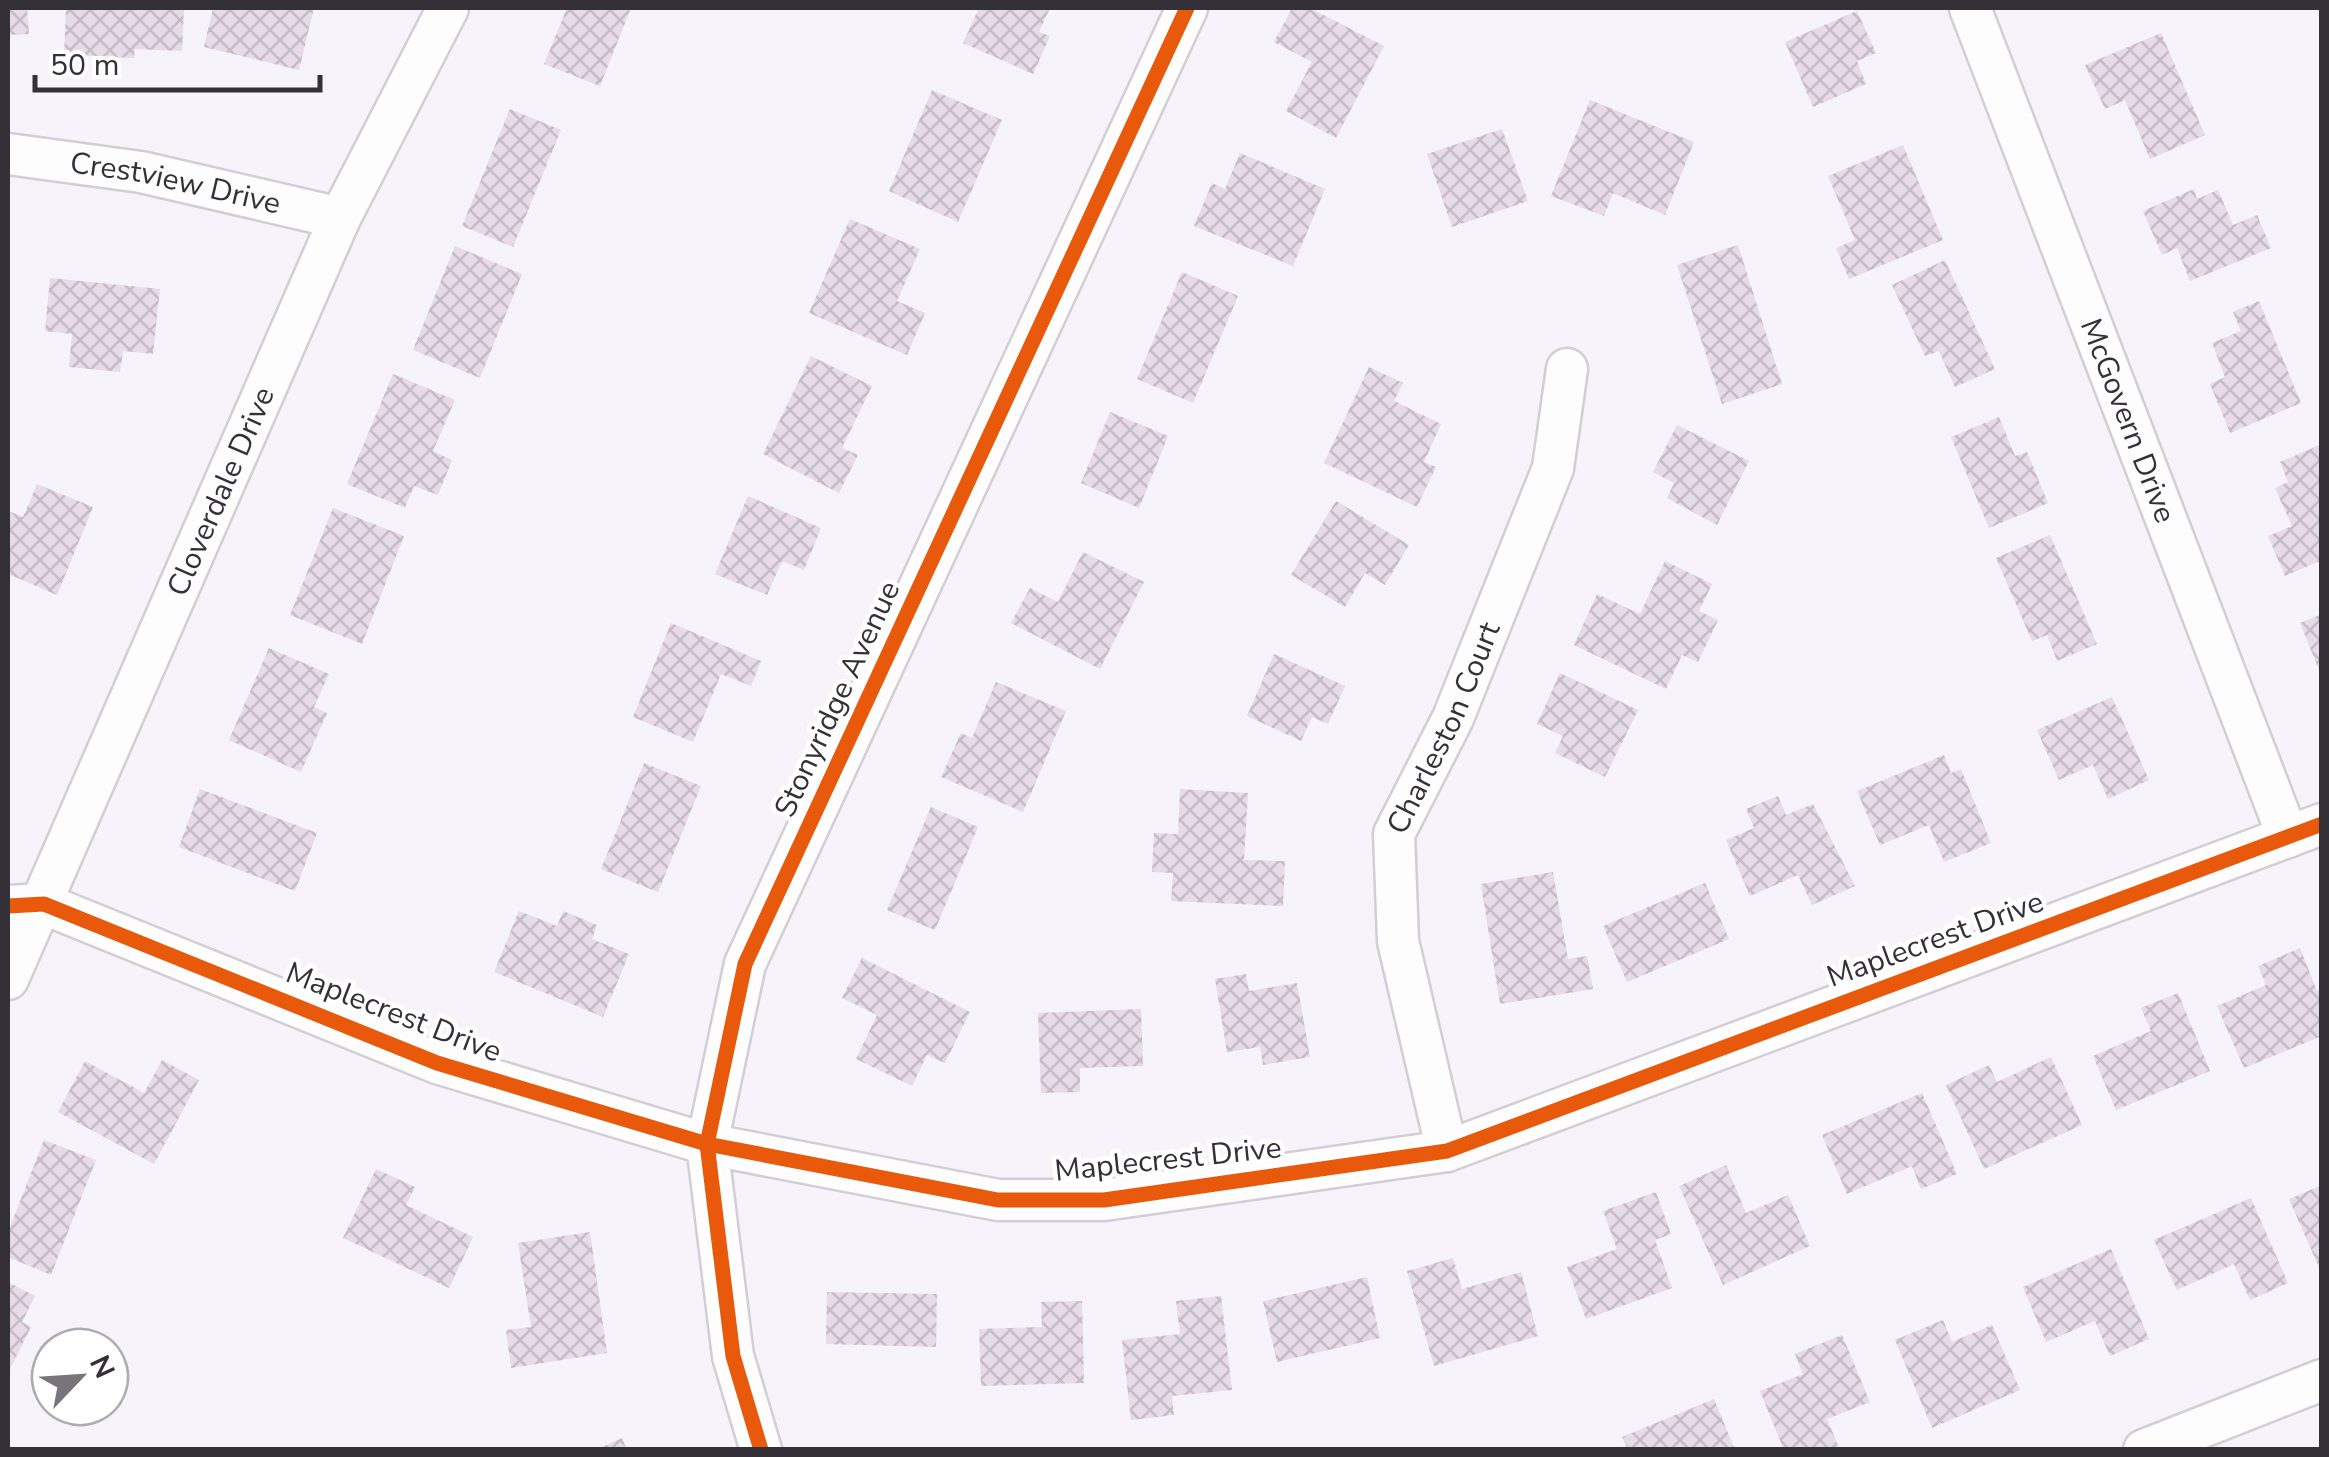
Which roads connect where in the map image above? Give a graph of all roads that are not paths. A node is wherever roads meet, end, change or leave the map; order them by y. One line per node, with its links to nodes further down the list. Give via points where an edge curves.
1 (448, 8): 5 (street, Cloverdale Drive)
2 (1187, 8): 10 (street, Stonyridge Avenue, via 745,964)
3 (1970, 8): 7 (street, McGovern Drive)
4 (8, 154): 5 (street, Crestview Drive, via 142,172)
5 (340, 218): 8 (street, Cloverdale Drive)
6 (1567, 369): 11 (street, Charleston Court, via 1553,468 1454,718 1394,834 1398,941)
7 (2304, 831): 11 (street, Maplecrest Drive)
8 (26, 905): 9 (street, Cloverdale Drive); 10 (street, Maplecrest Drive, via 437,1063)
9 (8, 979)
10 (707, 1144): 11 (street, Maplecrest Drive, via 998,1200 1104,1200); 13 (street, Stonyridge Avenue, via 733,1356)
11 (1447, 1151)
12 (2322, 1380): 14 (street)
13 (761, 1450)
14 (2144, 1450)

